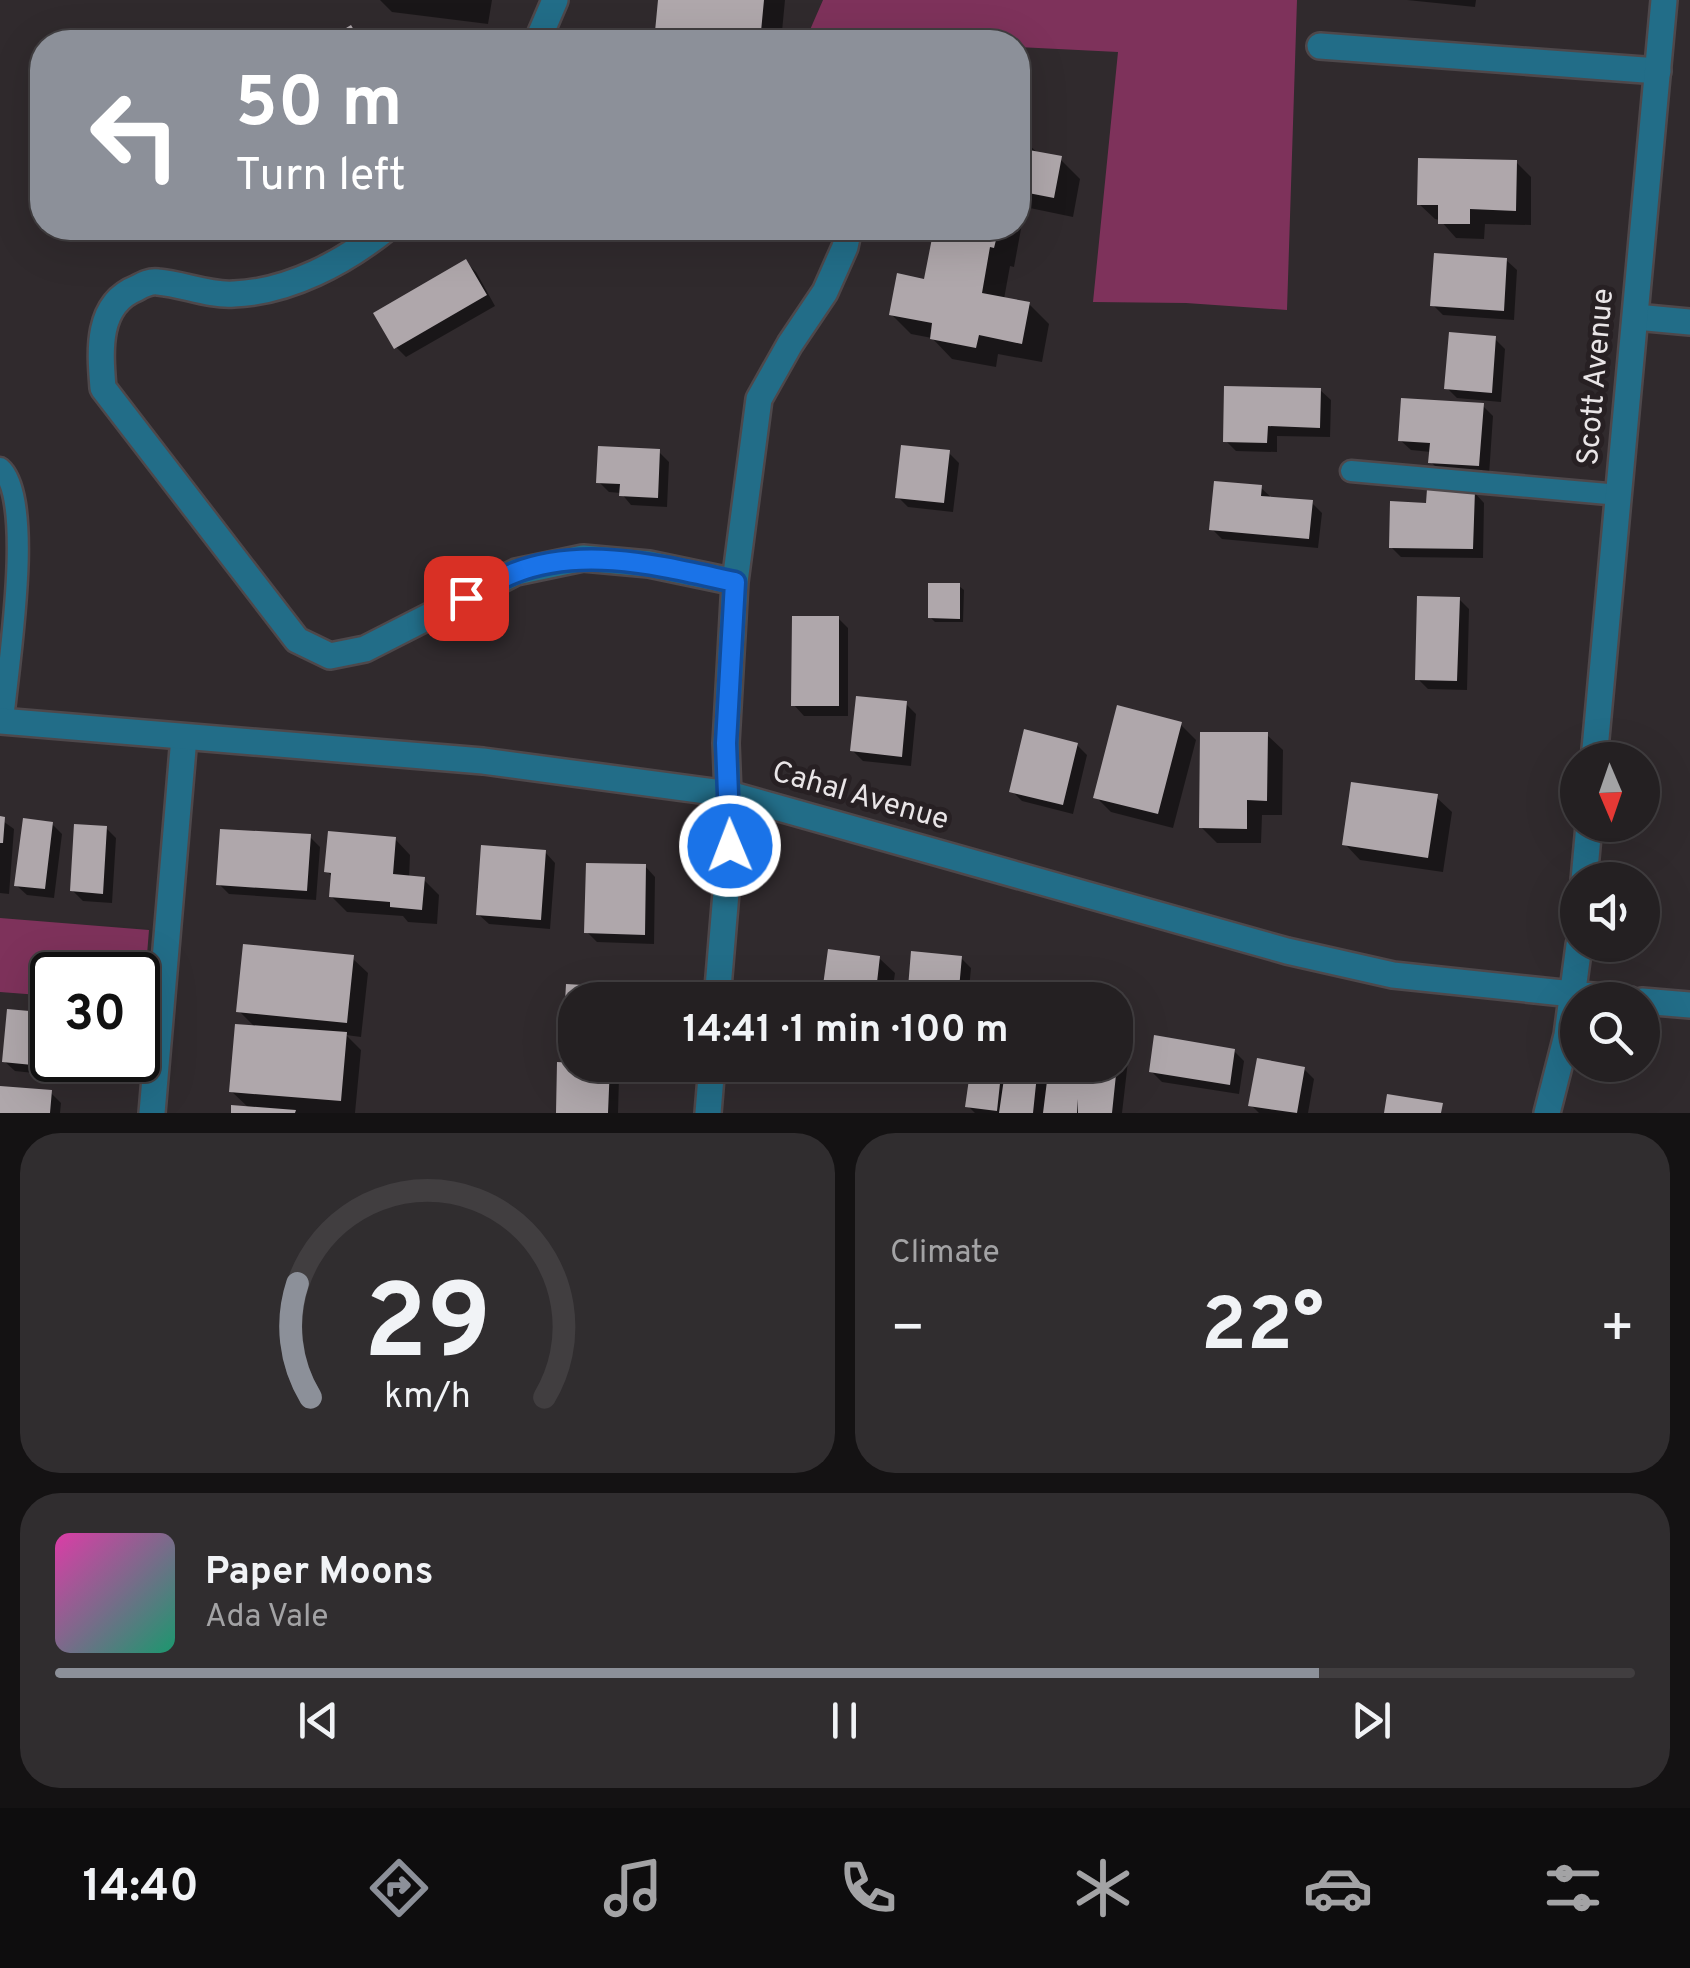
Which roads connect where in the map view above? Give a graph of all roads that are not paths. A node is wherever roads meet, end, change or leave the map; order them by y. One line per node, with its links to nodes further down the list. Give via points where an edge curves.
1 (555, 0): 3 (street)
2 (1664, 0): 5 (street, Scott Avenue)
3 (542, 30)
4 (1320, 46): 5 (street)
5 (1658, 71): 8 (street, Scott Avenue)
6 (372, 240): 13 (street, via 288,285 232,295 154,281 124,293 103,324 103,388 298,640 330,656 365,649 516,572 583,558)
7 (847, 240): 13 (street, via 825,292 759,399)
8 (1636, 317): 9 (street); 12 (street, Scott Avenue)
9 (1690, 322)
10 (0, 468): 14 (lane, via 19,525)
11 (1351, 471): 12 (lane)
12 (1619, 495): 16 (street, Scott Avenue)
13 (735, 582): 17 (street)
14 (2, 721): 15 (street, Cahal Avenue)
15 (184, 737): 17 (street, Cahal Avenue, via 483,761); 24 (street)
16 (1596, 742)
17 (729, 794): 18 (street); 19 (street, Cahal Avenue, via 1288,951 1393,975)
18 (719, 982)
19 (1560, 993)
20 (1660, 1002): 21 (street)
21 (1690, 1005)
22 (1560, 1056): 26 (street)
23 (711, 1082): 25 (street)
24 (152, 1113)
25 (708, 1113)
26 (1547, 1113)

